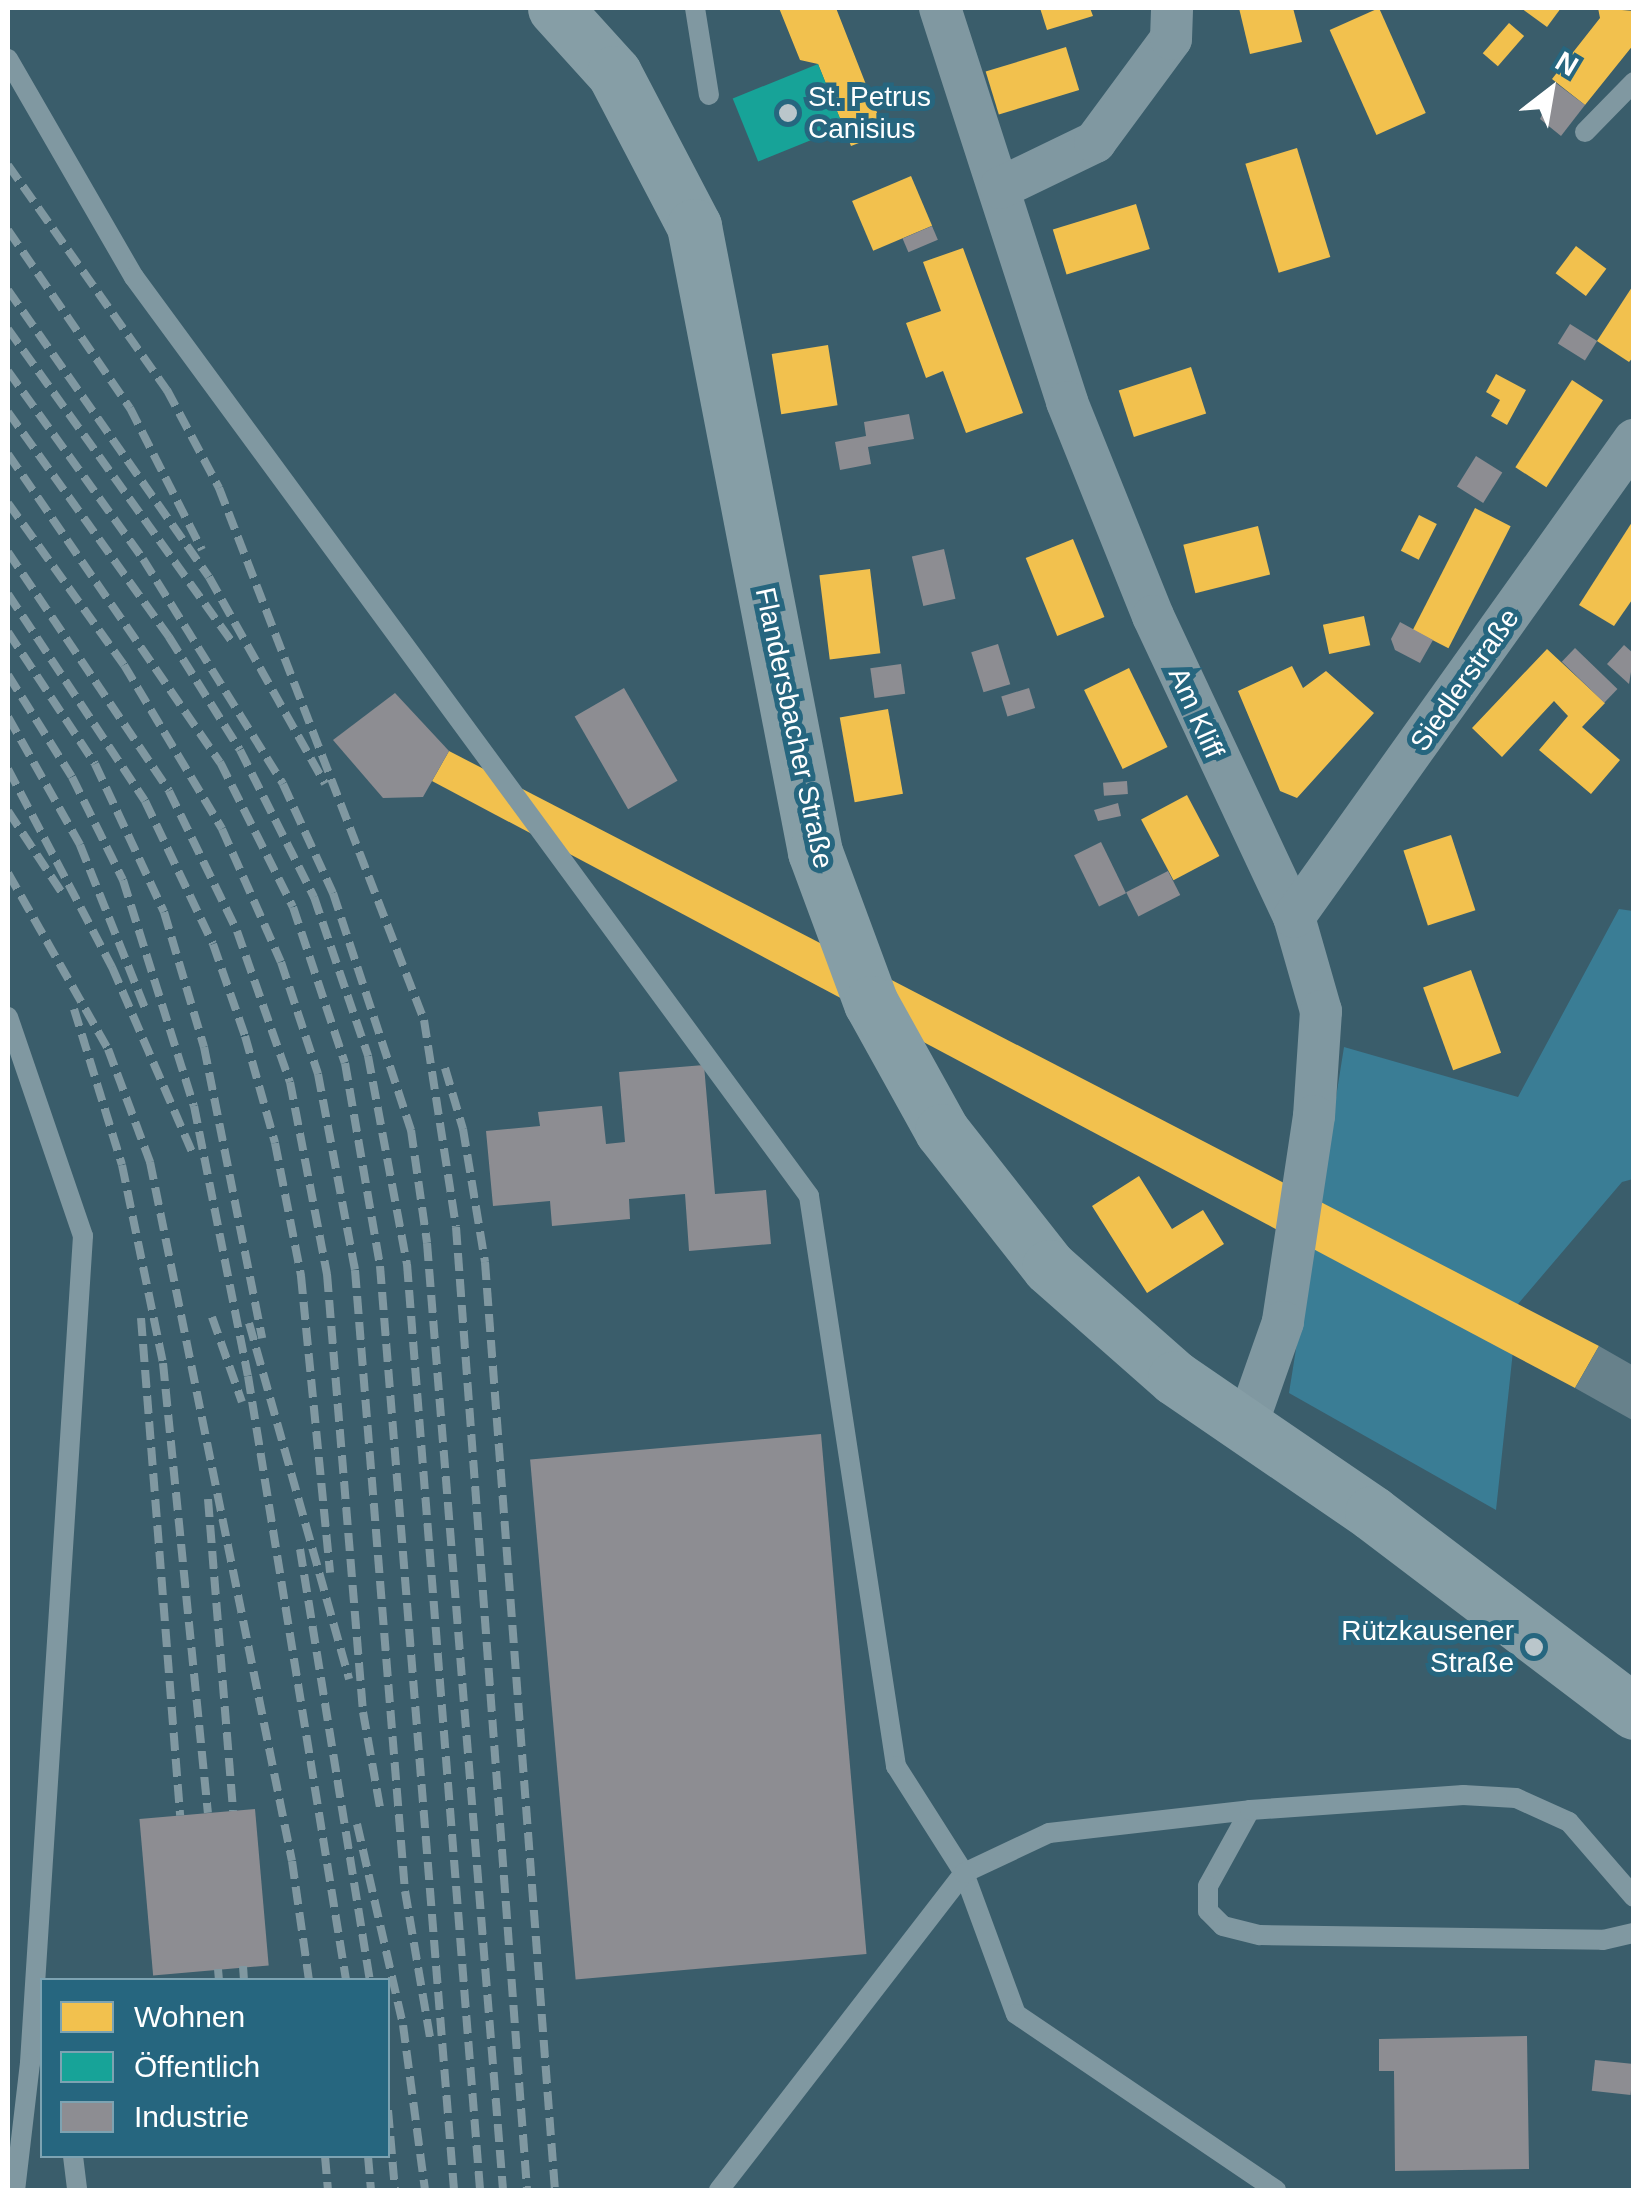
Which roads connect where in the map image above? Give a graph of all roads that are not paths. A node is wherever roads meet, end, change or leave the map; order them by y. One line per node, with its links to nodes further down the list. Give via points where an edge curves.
1 (554, 8): 13 (street, Flandersbacher Straße, via 614,73 694,226 815,852 871,1004 942,1131 1049,1266 1175,1378)
2 (695, 8): 7 (lane)
3 (940, 8): 9 (street, Am Kliff)
4 (1172, 8): 9 (street, via 1171,39 1095,142)
5 (8, 59): 18 (lane, via 134,276 809,1196 896,1766)
6 (1634, 82): 8 (lane)
7 (709, 94)
8 (1584, 132)
9 (1000, 188): 11 (street, Am Kliff, via 1067,402 1146,598)
10 (1634, 440): 11 (street, Siedlerstraße)
11 (1294, 917): 13 (street, Am Kliff, via 1321,1011 1314,1116 1283,1322)
12 (8, 1017): 21 (lane, via 83,1236)
13 (1245, 1430): 14 (street, Flandersbacher Straße)
14 (1372, 1512): 15 (street, Flandersbacher Straße, via 1456,1549); 16 (street, Flandersbacher Straße)
15 (1634, 1670)
16 (1634, 1712)
17 (1250, 1810): 18 (lane, via 1050,1832); 19 (lane, via 1516,1798 1569,1822); 20 (lane, via 1208,1886 1208,1910 1223,1926 1260,1935 1603,1940)
18 (964, 1873): 26 (lane); 27 (lane, via 1016,2014)
19 (1634, 1898)
20 (1634, 1933)
21 (30, 2064): 22 (lane); 24 (lane)
22 (40, 2085)
23 (73, 2158): 25 (lane)
24 (15, 2190)
25 (77, 2190)
26 (719, 2190)
27 (1276, 2190)

